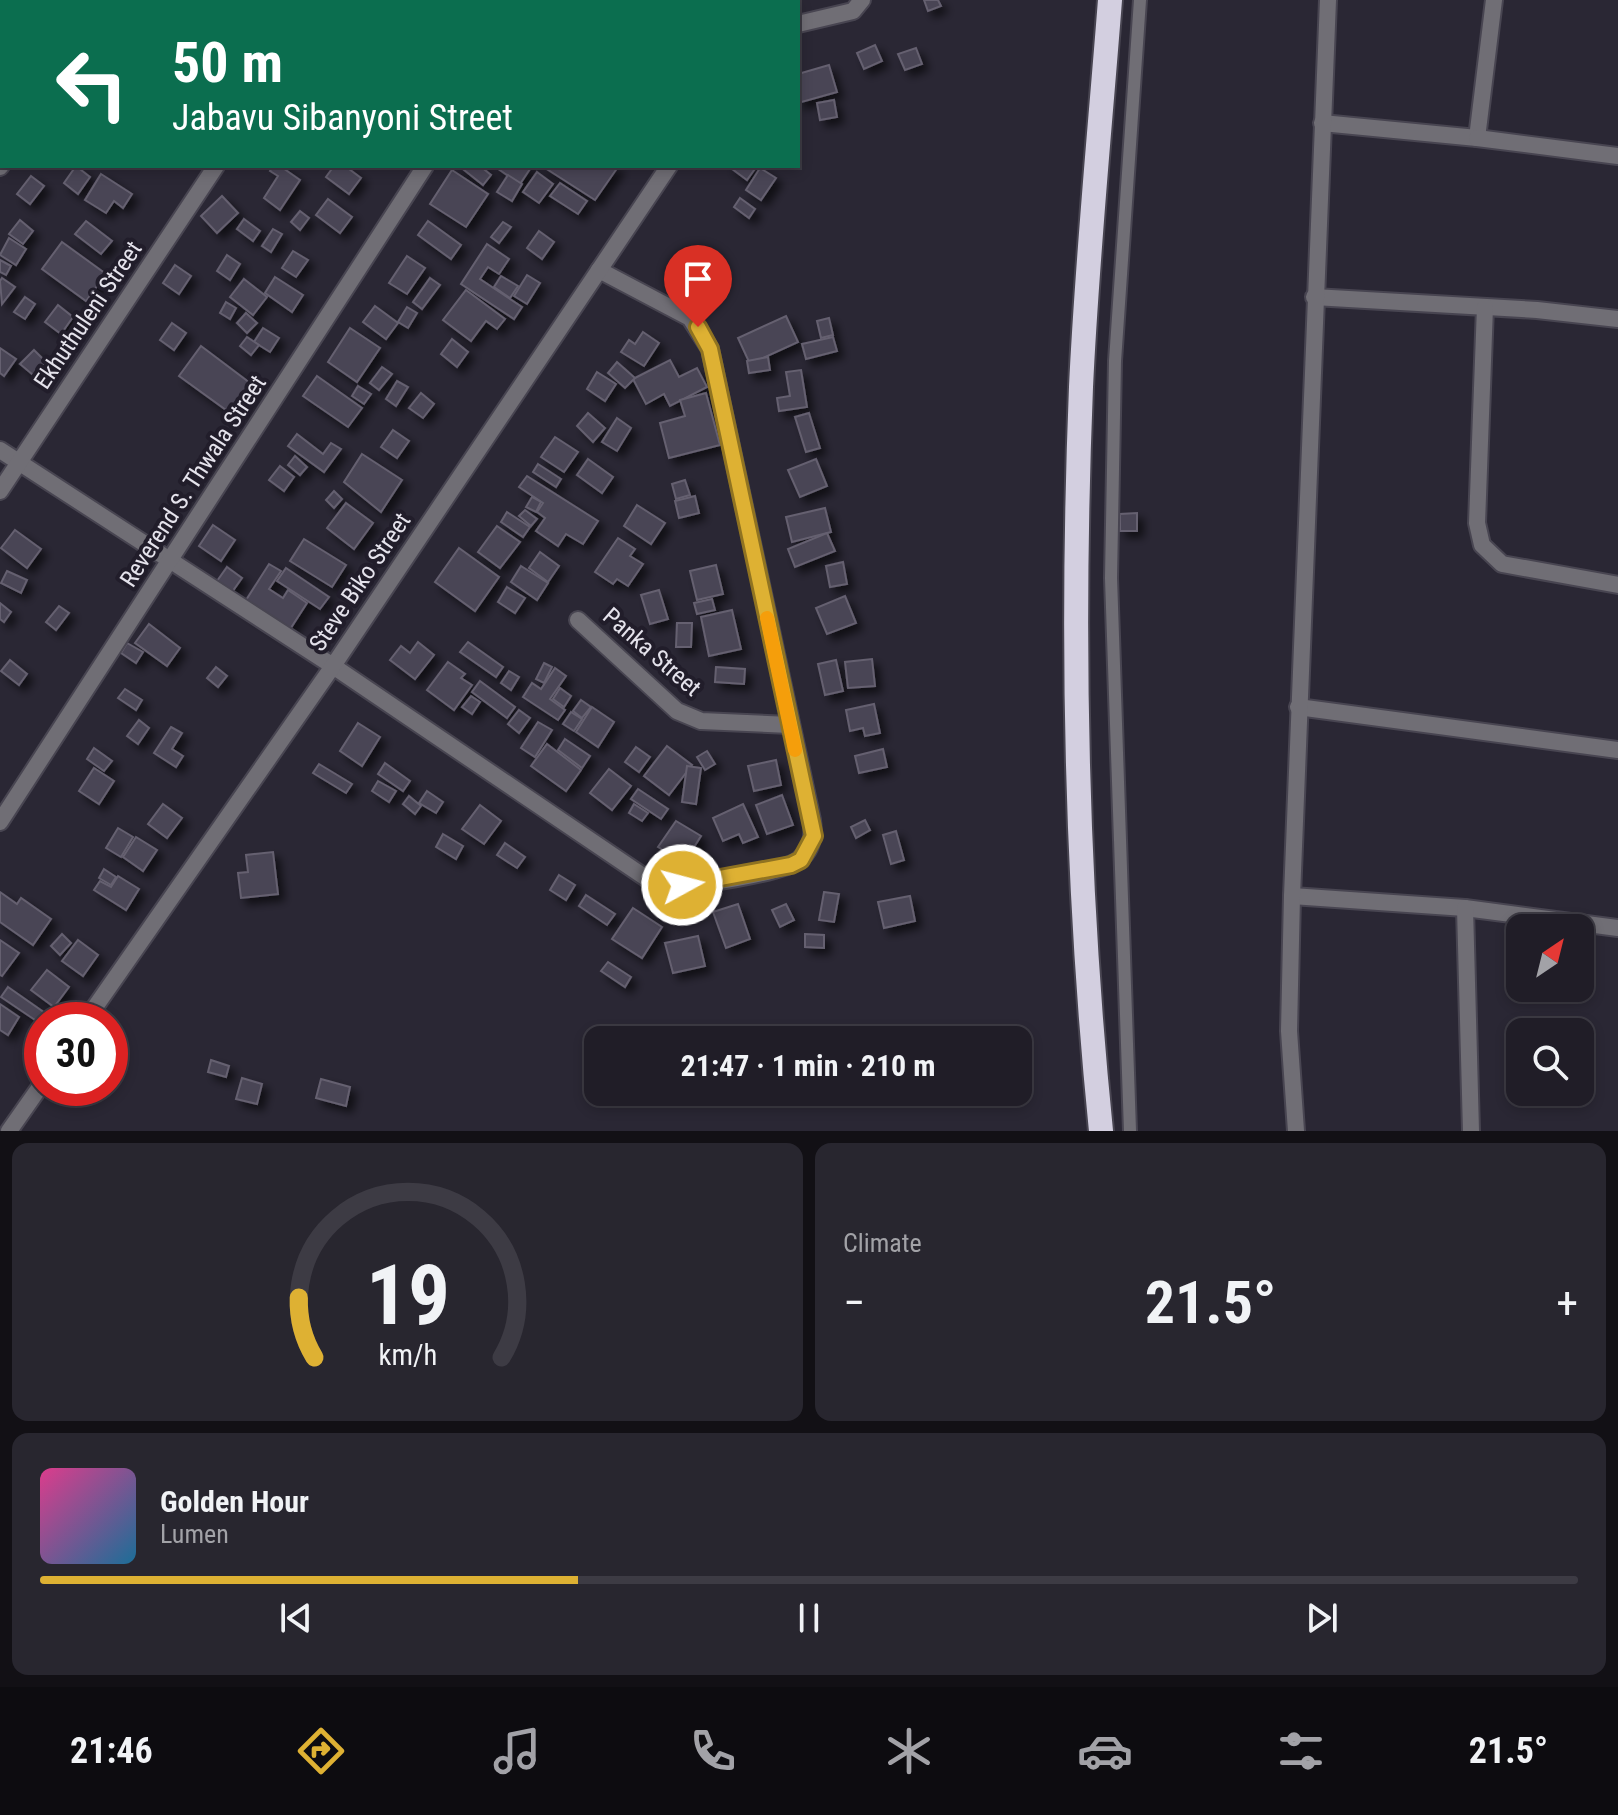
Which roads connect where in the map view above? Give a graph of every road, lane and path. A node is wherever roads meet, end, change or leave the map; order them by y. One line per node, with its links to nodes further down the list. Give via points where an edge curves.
1 (862, 0): 6 (street, via 853,11)
2 (1110, 0): 34 (highway, via 1078,489 1081,817)
3 (1140, 0): 35 (lane, via 1115,361 1111,578)
4 (1328, 0): 7 (street)
5 (1494, 0): 8 (street)
6 (800, 24)
7 (1322, 123): 8 (street); 14 (street)
8 (1477, 138): 9 (street)
9 (1618, 156)
10 (215, 168): 18 (street, Ekhuthuleni Street)
11 (424, 168): 20 (street, Reverend S. Thwala Street)
12 (668, 168): 13 (street, Steve Biko Street)
13 (599, 270): 23 (street, Steve Biko Street); 25 (street, via 680,311 705,337)
14 (1314, 297): 15 (street); 24 (street)
15 (1485, 307): 16 (street); 21 (street, via 1477,523 1482,545 1502,564)
16 (1618, 319)
17 (0, 450): 18 (street)
18 (19, 463): 19 (street, Ekhuthuleni Street); 20 (street)
19 (0, 491)
20 (171, 560): 23 (street); 27 (street, Reverend S. Thwala Street)
21 (1618, 585)
22 (578, 620): 25 (street, Panka Street, via 677,711 701,721)
23 (333, 666): 25 (street, via 646,878 669,885 694,885 791,865 808,850 814,836 812,820); 31 (street, Steve Biko Street)
24 (1298, 707): 26 (street); 28 (street)
25 (790, 725)
26 (1618, 750)
27 (0, 822)
28 (1292, 896): 29 (street); 36 (street, via 1289,1031)
29 (1465, 908): 30 (street); 37 (street)
30 (1618, 928)
31 (99, 1002)
32 (27, 1106): 33 (street)
33 (9, 1131)
34 (1101, 1131)
35 (1130, 1131)
36 (1296, 1131)
37 (1471, 1131)

